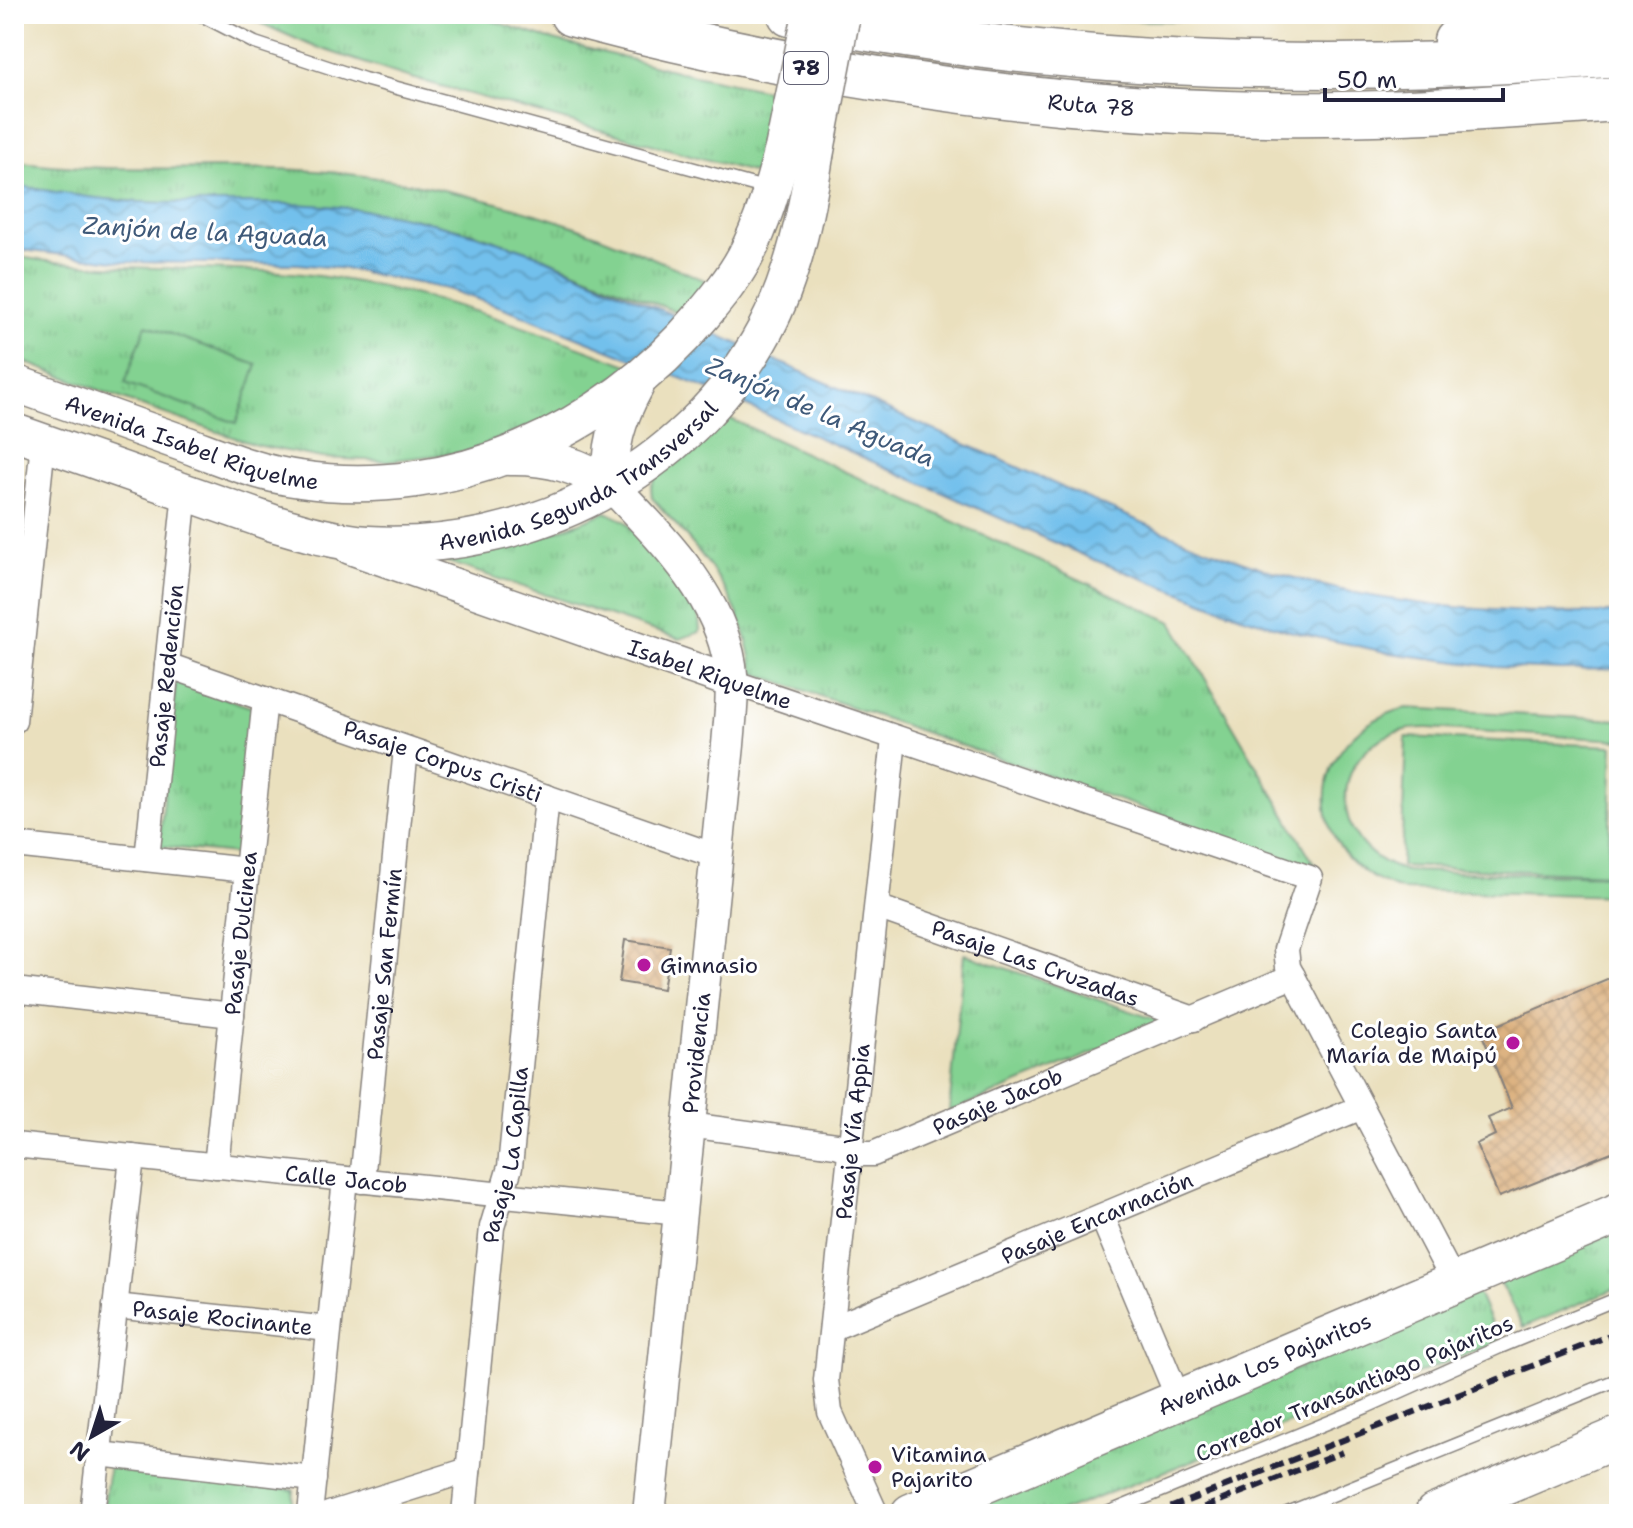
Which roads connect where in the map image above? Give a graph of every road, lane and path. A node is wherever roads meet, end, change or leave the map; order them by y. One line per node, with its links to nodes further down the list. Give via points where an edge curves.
1 (199, 14): 13 (lane, via 255,43 364,79)
2 (572, 14): 10 (highway, Ruta 78 / 78, via 776,63 980,95 1231,113)
3 (790, 14): 8 (highway, 78, via 895,34 1064,55)
4 (811, 14): 12 (main road, Avenida Segunda Transversal, bridge)
5 (842, 14): 12 (main road, Avenida Segunda Transversal, bridge)
6 (1607, 14): 8 (highway)
7 (1619, 54): 8 (highway, 78)
8 (1327, 65)
9 (1619, 99): 10 (highway, Ruta 78 / 78)
10 (1396, 112): 11 (highway)
11 (1619, 130)
12 (799, 152): 13 (main road, Avenida Segunda Transversal); 19 (main road, Avenida Segunda Transversal, via 792,262 765,330 702,415 671,446)
13 (772, 190): 14 (main road, Avenida Segunda Transversal, via 746,256 715,301)
14 (641, 378): 17 (main road, Avenida Segunda Transversal, via 572,425); 19 (main road, via 615,432 610,454)
15 (14, 383): 18 (main road, Avenida Isabel Riquelme, via 270,473)
16 (28, 437): 20 (main road, Isabel Riquelme); 25 (street)
17 (501, 457): 18 (main road, Avenida Segunda Transversal, via 442,475); 19 (main road, via 567,462)
18 (375, 483)
19 (613, 487): 21 (main road, Avenida Segunda Transversal, via 534,522 466,539 365,544); 23 (street, Providencia, via 702,592 721,629)
20 (185, 492): 21 (main road, Isabel Riquelme); 22 (street, Pasaje Redención)
21 (311, 534): 23 (street, Isabel Riquelme)
22 (167, 665): 24 (street, Pasaje Corpus Cristi); 31 (street, Pasaje Redención)
23 (732, 682): 26 (street, Isabel Riquelme); 30 (street, Providencia)
24 (265, 699): 27 (street, Pasaje Corpus Cristi); 32 (street, Pasaje Dulcinea)
25 (14, 721)
26 (894, 739): 33 (street, Pasaje Vía Appia); 34 (street, Isabel Riquelme, via 1310,878 1286,949)
27 (406, 749): 28 (street, Pasaje Corpus Cristi); 44 (street, Pasaje San Fermín)
28 (547, 797): 30 (street, Pasaje Corpus Cristi); 45 (street, Pasaje La Capilla, via 510,1167)
29 (14, 845): 31 (street)
30 (716, 856): 39 (street, Providencia)
31 (147, 859): 32 (street)
32 (247, 870): 36 (street, Pasaje Dulcinea)
33 (877, 907): 37 (street, Pasaje Las Cruzadas); 41 (street, Pasaje Vía Appia)
34 (1293, 976): 37 (street, Pasaje Jacob); 38 (street)
35 (14, 990): 36 (street)
36 (232, 1015): 43 (street, Pasaje Dulcinea)
37 (1194, 1019): 41 (street, Pasaje Jacob, via 882,1151)
38 (1362, 1107): 48 (street, Pasaje Encarnación); 49 (street)
39 (689, 1125): 41 (street, Pasaje Jacob); 46 (street, Providencia)
40 (14, 1145): 42 (street, Calle Jacob)
41 (851, 1150): 52 (street, Pasaje Vía Appia)
42 (132, 1157): 43 (street, Calle Jacob); 51 (street)
43 (216, 1166): 44 (street, Calle Jacob)
44 (354, 1180): 45 (street, Calle Jacob); 53 (street, Pasaje San Fermín)
45 (502, 1195): 46 (street, Calle Jacob); 58 (street, Pasaje La Capilla, via 492,1227)
46 (680, 1213): 65 (street, Providencia)
47 (1619, 1213): 49 (main road, Avenida Los Pajaritos)
48 (1102, 1216): 52 (street, Pasaje Encarnación); 55 (street)
49 (1454, 1282): 55 (main road, Avenida Los Pajaritos)
50 (1619, 1298): 68 (lane, Corredor Transantiago Pajaritos)
51 (115, 1306): 53 (street, Pasaje Rocinante); 57 (street)
52 (833, 1328): 66 (street, Pasaje Vía Appia, via 828,1402)
53 (329, 1329): 59 (street, Pasaje San Fermín)
54 (1619, 1379): 69 (lane)
55 (1179, 1400): 67 (main road, Avenida Los Pajaritos)
56 (1619, 1437): 60 (main road)
57 (99, 1454): 59 (street); 61 (street)
58 (468, 1470): 63 (street); 64 (street, Pasaje La Capilla)
59 (314, 1479): 62 (street, Pasaje San Fermín)
60 (1439, 1513)
61 (92, 1514)
62 (310, 1514)
63 (329, 1514)
64 (464, 1514)
65 (649, 1514)
66 (876, 1514)
67 (911, 1514)
68 (1105, 1514)
69 (1285, 1514)

